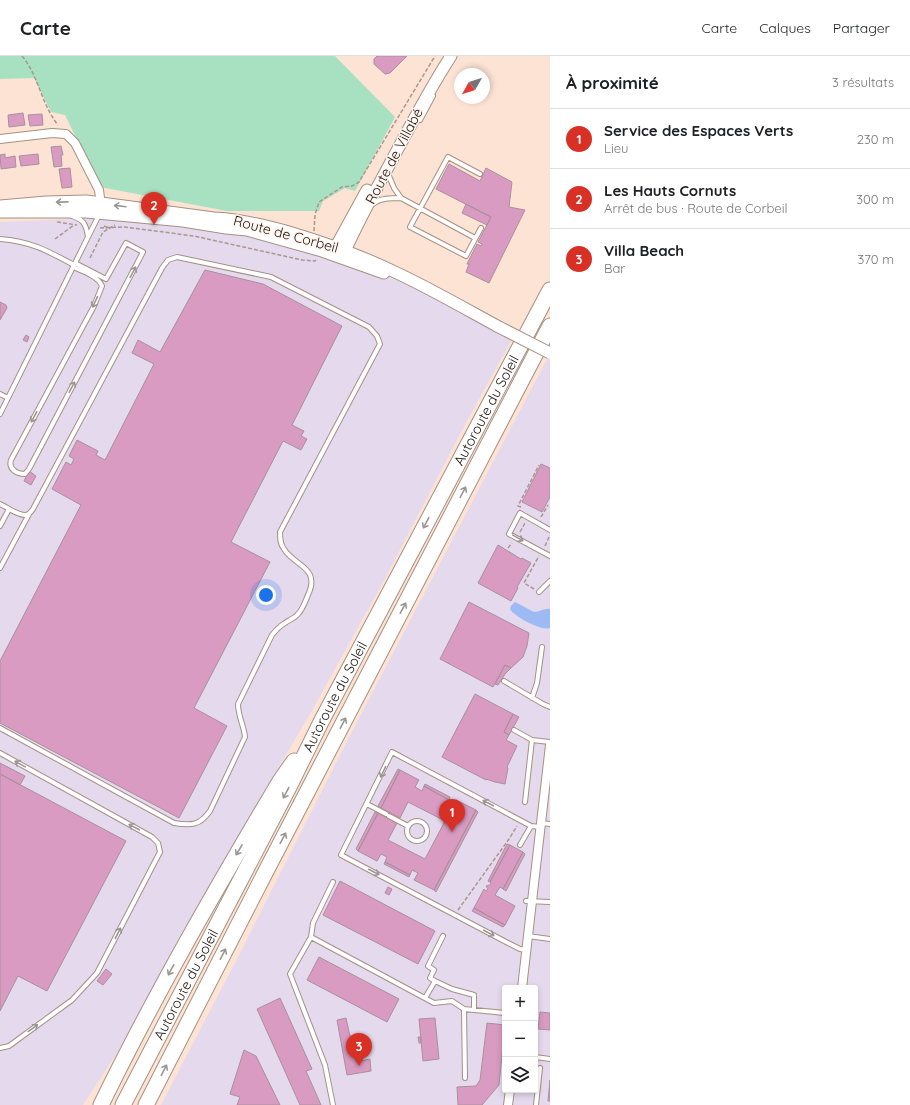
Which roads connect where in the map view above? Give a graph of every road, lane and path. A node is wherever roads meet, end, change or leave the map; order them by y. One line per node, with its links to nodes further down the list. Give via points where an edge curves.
1 (22, 56): 5 (path, via 30,65 46,106)
2 (435, 56): 26 (path, via 359,182 342,187 319,202 315,215)
3 (448, 57): 4 (lane, via 434,95); 17 (street, Route de Villabé); 30 (street, Route de Villabé)
4 (418, 123)
5 (66, 134): 7 (street, via 52,133); 15 (street, via 75,143 99,190)
6 (410, 137): 9 (lane)
7 (0, 139)
8 (480, 174): 16 (lane, via 448,157)
9 (389, 176): 10 (lane); 12 (lane)
10 (386, 182)
11 (379, 195): 13 (lane)
12 (401, 198): 13 (lane); 16 (lane)
13 (376, 201): 17 (lane)
14 (0, 206): 15 (street, Route de Corbeil, one-way to 14, via 86,201)
15 (101, 208): 19 (street, Route de Corbeil); 25 (lane); 30 (street, Route de Corbeil, via 247,230)
16 (420, 208): 27 (lane); 27 (lane, via 410,227 466,256)
17 (366, 209): 30 (street, Route de Villabé)
18 (0, 212): 19 (street, Route de Corbeil)
19 (50, 212): 25 (lane, via 81,220 86,226)
20 (77, 223): 29 (path)
21 (104, 226): 22 (path)
22 (109, 228): 24 (path); 30 (path, via 124,227 194,236 315,262); 31 (path, via 103,232)
23 (481, 228): 27 (lane)
24 (102, 229)
25 (88, 237): 32 (lane)
26 (314, 237)
27 (476, 238)
28 (0, 239): 32 (lane, via 35,245)
29 (55, 239)
30 (335, 252): 35 (street, Route de Corbeil, bridge, via 422,286)
31 (90, 258)
32 (74, 265): 32 (lane, one-way to 32, via 97,279 102,286 94,306 11,460 11,467 20,474 25,474 29,469 143,252 126,243 106,280); 37 (lane)
33 (550, 290): 60 (highway, Autoroute du Soleil, one-way to 60)
34 (550, 326): 100 (highway, Autoroute du Soleil, one-way to 34)
35 (550, 353)
36 (0, 394): 37 (lane)
37 (8, 398): 38 (lane)
38 (0, 414)
39 (539, 465): 43 (path, via 518,506)
40 (0, 504): 42 (lane)
41 (548, 505): 43 (path, via 541,518)
42 (9, 508): 44 (lane, via 25,515); 46 (lane)
43 (530, 512): 45 (path)
44 (29, 514): 53 (lane); 61 (lane, via 168,260 177,256 271,277 369,327 377,336 380,344 280,532 280,541 287,554 309,573 311,589 297,615 272,635 238,704 245,737 204,819 195,824 174,823)
45 (527, 517): 47 (lane); 49 (path); 49 (lane, via 520,513 510,534)
46 (0, 526)
47 (550, 530)
48 (550, 535): 51 (path)
49 (517, 538): 50 (path); 51 (lane, one-way to 51)
50 (508, 548)
51 (542, 551): 52 (lane); 55 (path, via 524,583)
52 (550, 556)
53 (0, 568)
54 (550, 580): 55 (lane)
55 (539, 592)
56 (542, 647): 58 (lane, via 537,683)
57 (504, 681): 58 (lane)
58 (532, 698): 59 (lane)
59 (550, 707)
60 (322, 720): 93 (highway, one-way to 93, via 280,781 231,863); 99 (highway, Autoroute du Soleil, one-way to 99)
61 (0, 728)
62 (514, 730): 63 (lane)
63 (532, 740): 64 (lane); 67 (lane)
64 (550, 742)
65 (550, 745): 71 (street)
66 (0, 753): 90 (lane, one-way to 66, via 10,1046 72,1000 97,973 160,852 158,843 152,837)
67 (525, 802)
68 (367, 804): 69 (lane, one-way to 68, via 392,752); 72 (lane); 78 (lane, one-way to 78, via 341,855)
69 (520, 820): 73 (lane); 78 (path)
70 (550, 824): 71 (lane)
71 (541, 825): 73 (lane); 76 (street)
72 (408, 826): 72 (lane, via 408,836 414,840 426,836 427,830 422,822 416,821)
73 (531, 826): 74 (lane)
74 (520, 845)
75 (333, 882): 81 (lane, via 313,922)
76 (529, 901): 77 (lane); 80 (street, via 526,924)
77 (550, 902)
78 (455, 915): 83 (lane, one-way to 83)
79 (443, 936): 84 (lane, via 428,966 434,970 430,978)
80 (528, 936): 82 (lane); 83 (street)
81 (311, 937): 86 (lane); 101 (lane, via 290,974 325,1065)
82 (550, 939)
83 (526, 950): 85 (street)
84 (435, 981): 86 (lane); 88 (lane, via 474,995)
85 (522, 985)
86 (425, 998): 87 (lane, via 434,1003 452,1001)
87 (464, 1009): 88 (lane); 95 (lane)
88 (474, 1010): 89 (lane)
89 (502, 1013)
90 (0, 1048)
91 (538, 1058): 92 (lane)
92 (550, 1059)
93 (122, 1061): 97 (highway); 98 (highway)
94 (540, 1068): 103 (lane)
95 (465, 1078)
96 (510, 1093): 102 (street)
97 (96, 1105)
98 (101, 1105)
99 (123, 1105)
100 (146, 1105)
101 (333, 1105)
102 (508, 1105)
103 (536, 1105)

